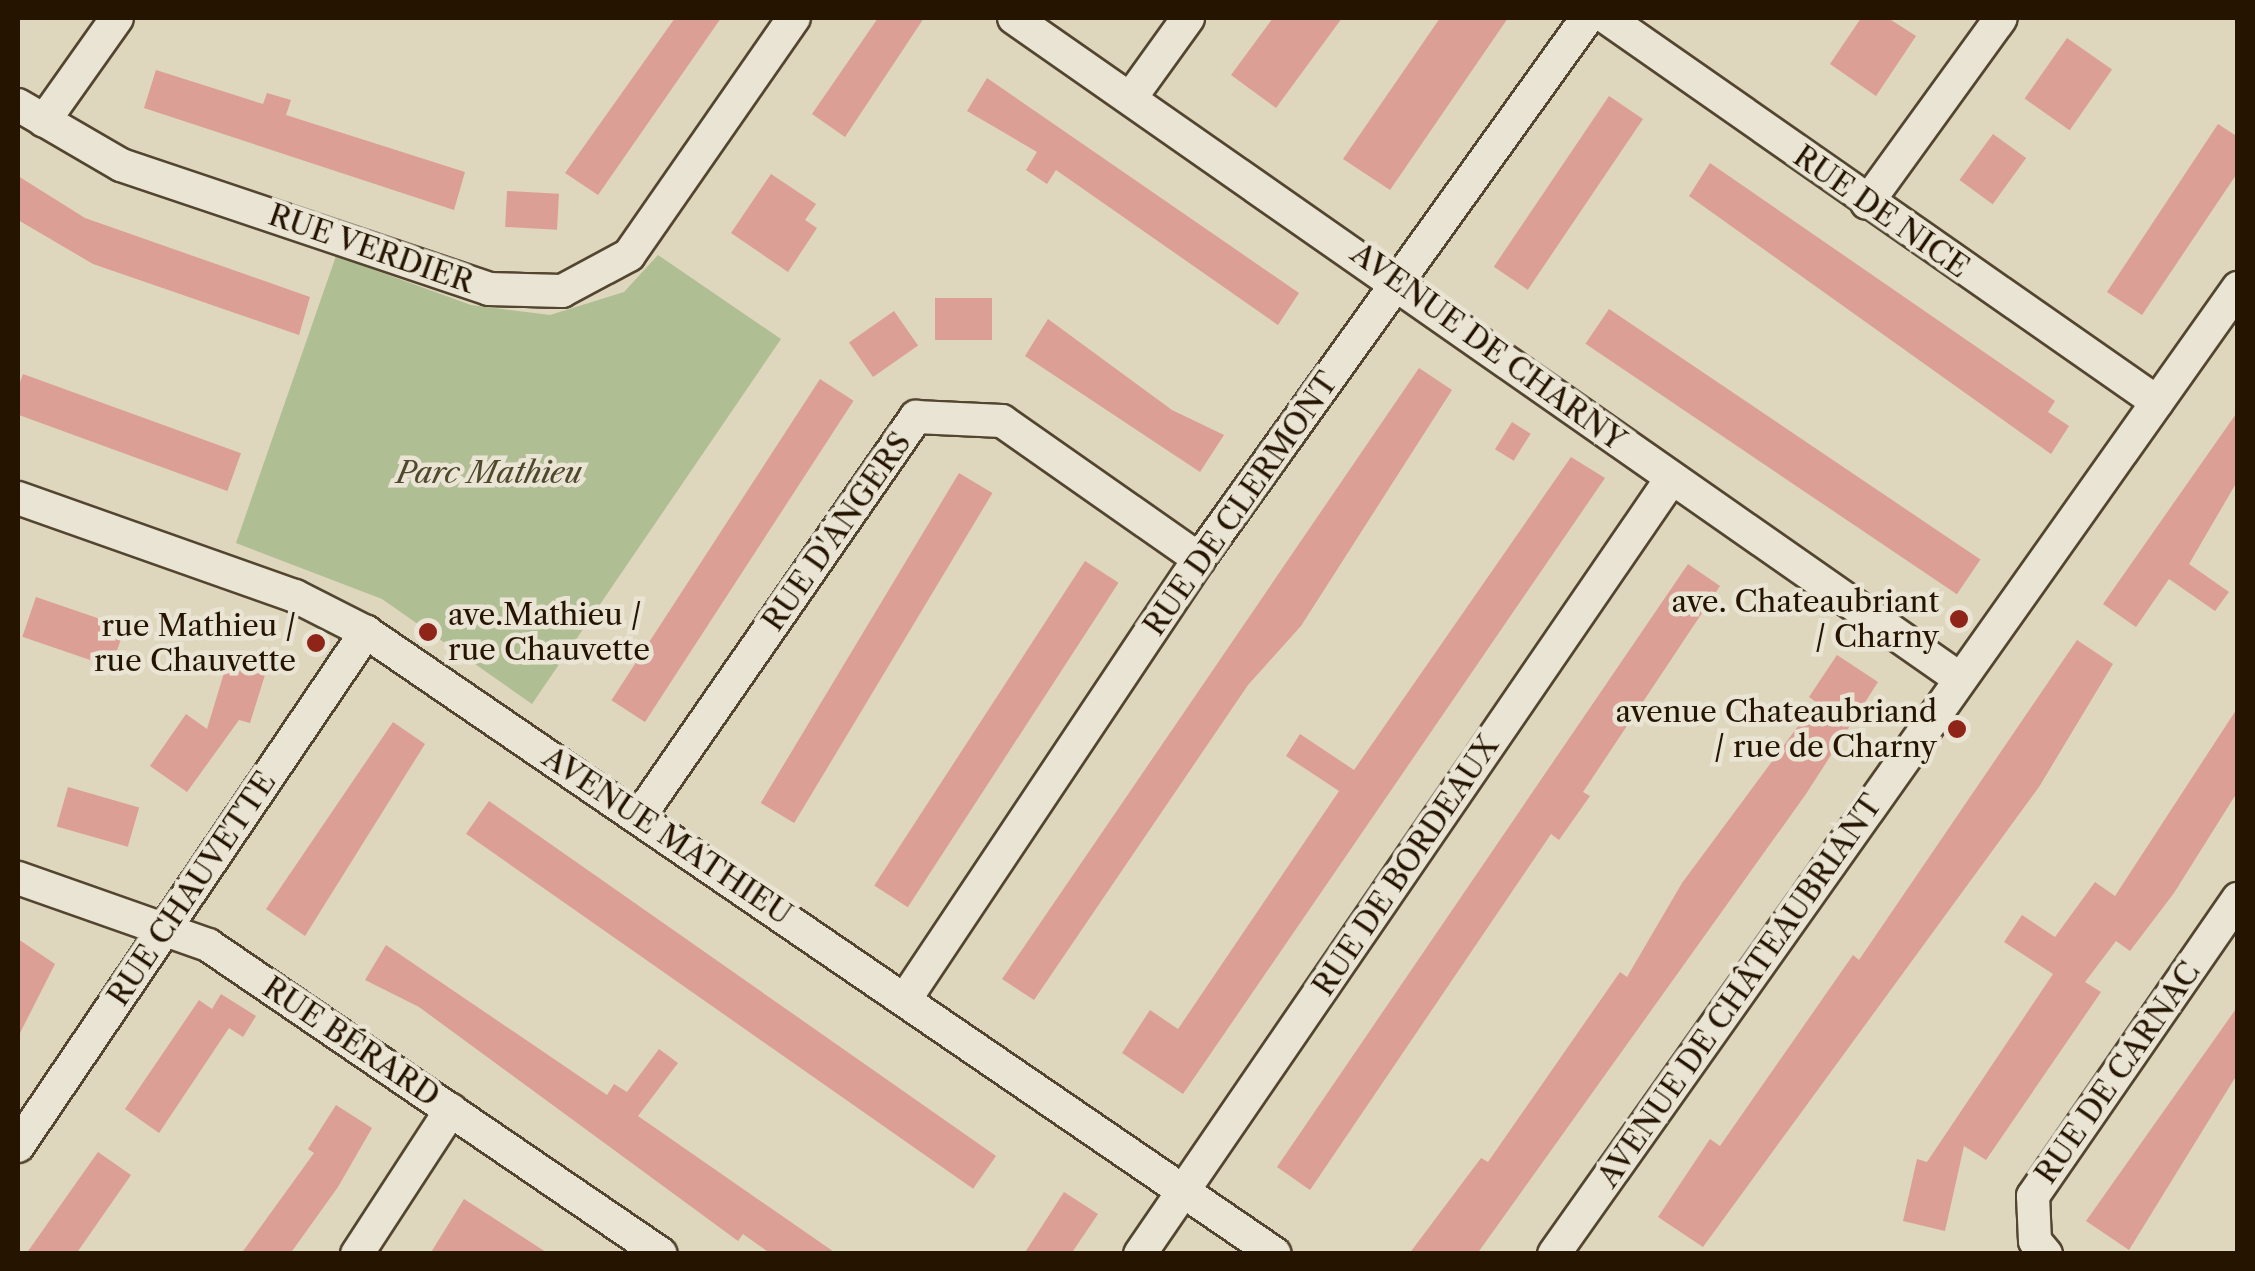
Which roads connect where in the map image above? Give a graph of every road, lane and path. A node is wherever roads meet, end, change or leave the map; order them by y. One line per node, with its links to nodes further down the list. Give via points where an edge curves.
1 (116, 18): 9 (street)
2 (794, 18): 9 (street, RUE VERDIER, via 629,255 562,291 489,290 121,165)
3 (1014, 18): 8 (street, AVENUE DE CHARNY)
4 (1188, 18): 8 (street)
5 (1587, 18): 11 (street, RUE DE CLERMONT)
6 (1607, 18): 10 (street, RUE DE NICE)
7 (2001, 18): 10 (street)
8 (1132, 96): 11 (street, AVENUE DE CHARNY)
9 (31, 113)
10 (1867, 204): 13 (street, RUE DE NICE)
11 (1397, 281): 14 (street, AVENUE DE CHARNY); 16 (street, RUE DE CLERMONT)
12 (2238, 288): 13 (street, AVENUE DE CHÂTEAUBRIANT)
13 (2157, 402): 18 (street, AVENUE DE CHÂTEAUBRIANT)
14 (1671, 479): 18 (street, AVENUE DE CHARNY); 26 (street, RUE DE BORDEAUX)
15 (18, 498): 17 (street, AVENUE MATHIEU, via 295,596)
16 (1198, 559): 19 (street, RUE D'ANGERS, via 1002,421 916,417); 23 (street, RUE DE CLERMONT)
17 (366, 632): 19 (street, AVENUE MATHIEU); 22 (street, RUE CHAUVETTE)
18 (1960, 678): 31 (street, AVENUE DE CHÂTEAUBRIANT)
19 (638, 817): 23 (street, AVENUE MATHIEU)
20 (18, 878): 22 (street, RUE BÉRARD)
21 (2238, 899): 32 (street, RUE DE CARNAC, via 2033,1196 2035,1241)
22 (168, 927): 24 (street, RUE BÉRARD); 25 (street, RUE CHAUVETTE)
23 (906, 998): 26 (street, AVENUE MATHIEU)
24 (451, 1110): 27 (street); 28 (street, RUE BÉRARD)
25 (18, 1146)
26 (1185, 1190): 29 (street, RUE DE BORDEAUX); 30 (street, AVENUE MATHIEU)
27 (357, 1254)
28 (661, 1254)
29 (1140, 1254)
30 (1275, 1254)
31 (1554, 1254)
32 (2046, 1254)

